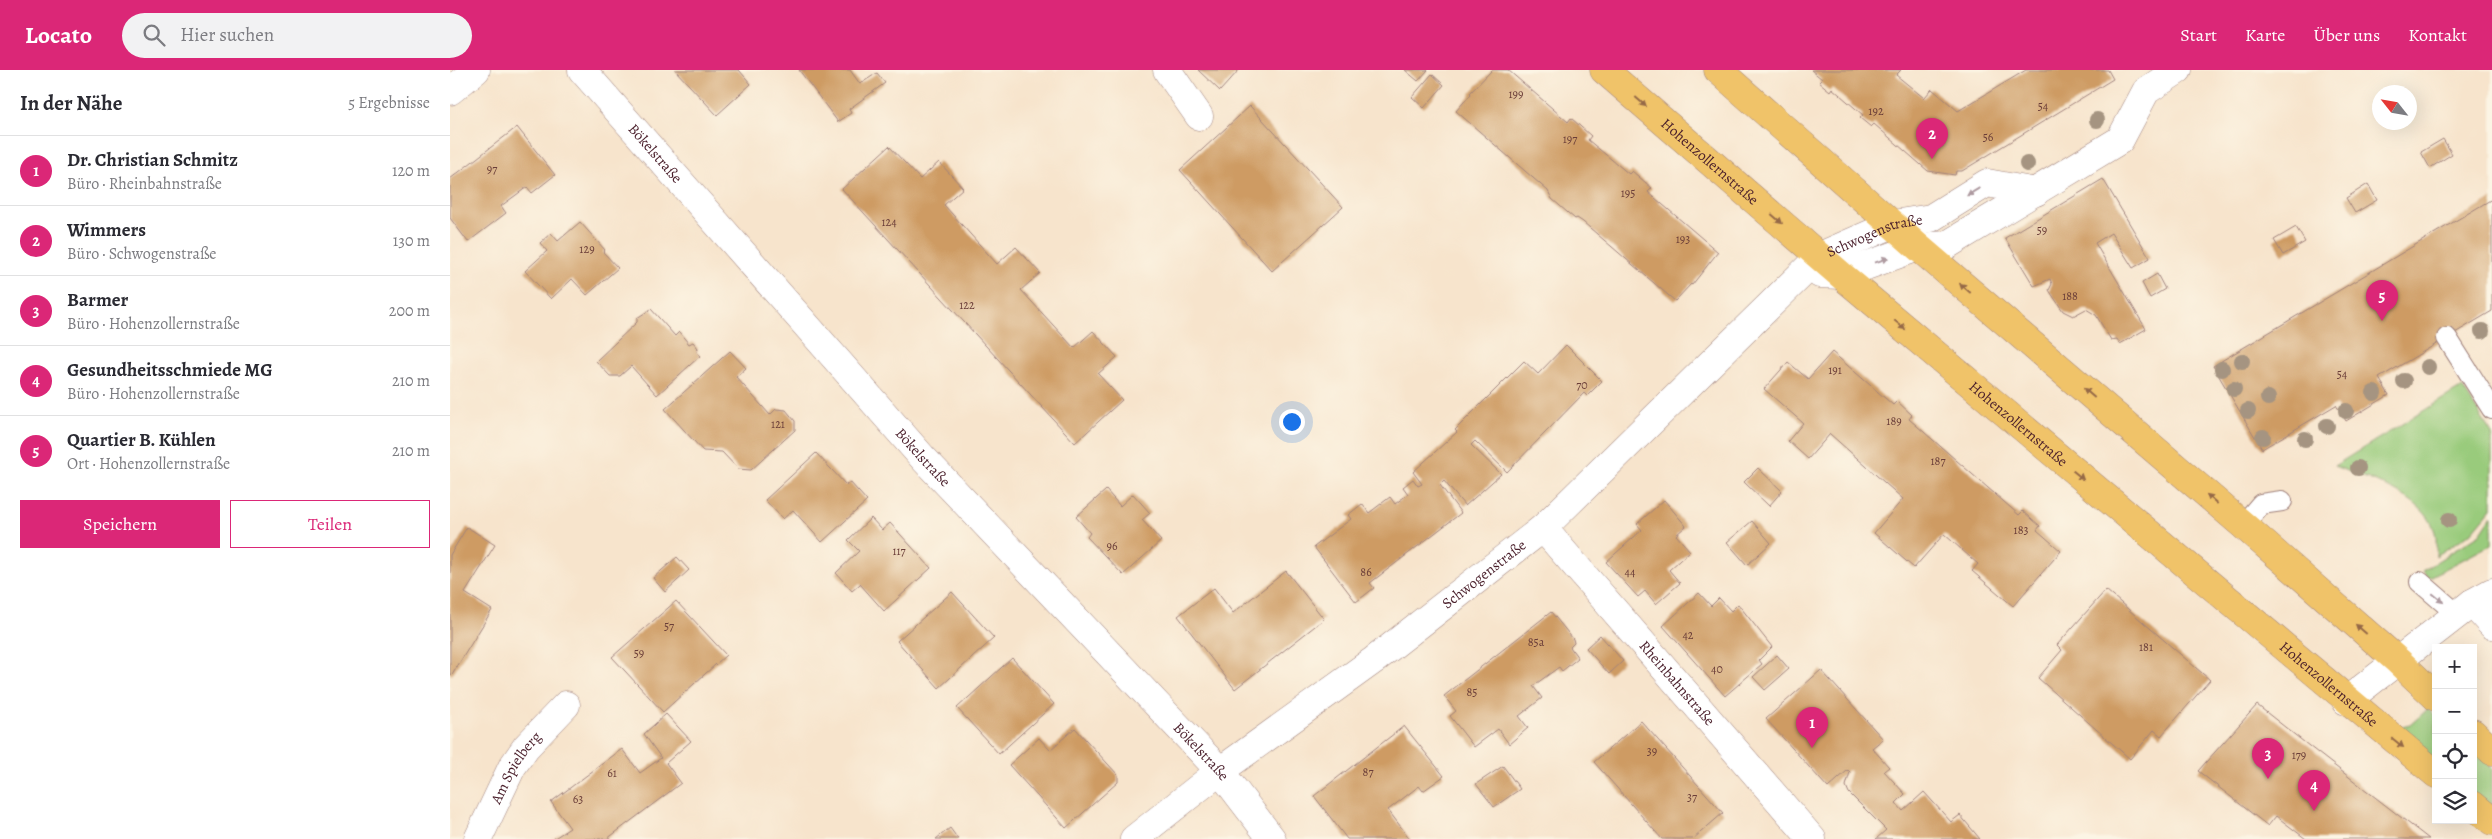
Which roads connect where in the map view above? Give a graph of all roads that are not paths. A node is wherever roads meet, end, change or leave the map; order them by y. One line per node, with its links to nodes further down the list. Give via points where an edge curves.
1 (476, 70): 7 (street)
2 (582, 70): 28 (street, Bökelstraße, via 923,458)
3 (1167, 70): 8 (street)
4 (1604, 70): 12 (main road, Hohenzollernstraße, one-way to 12)
5 (1718, 70): 10 (main road)
6 (2178, 70): 9 (street, Schwogenstraße, via 2146,91 2120,140)
7 (450, 91)
8 (1199, 116)
9 (2036, 192): 10 (street, Schwogenstraße, one-way to 10, via 1988,183 1931,218); 11 (street, Schwogenstraße, via 1948,245)
10 (1893, 224): 11 (main road); 12 (street, Schwogenstraße)
11 (1918, 247): 13 (street, Schwogenstraße, one-way to 11); 17 (main road, one-way to 11)
12 (1810, 265): 13 (main road, Hohenzollernstraße); 18 (street, Schwogenstraße)
13 (1841, 275): 24 (main road, Hohenzollernstraße, one-way to 24)
14 (2447, 338): 15 (lane)
15 (2492, 409)
16 (2282, 501): 17 (lane, via 2261,504)
17 (2243, 525): 22 (main road, one-way to 17)
18 (1543, 528): 28 (street, Schwogenstraße, via 1374,660); 35 (street, Rheinbahnstraße)
19 (2420, 582): 20 (lane, one-way to 20)
20 (2474, 603): 21 (street); 22 (street)
21 (2492, 625)
22 (2398, 661): 23 (main road); 24 (street)
23 (2432, 693)
24 (2346, 701): 29 (main road, Hohenzollernstraße, one-way to 29)
25 (566, 705): 32 (street, Am Spielberg, via 526,747 512,767)
26 (2474, 734): 27 (main road)
27 (2492, 751)
28 (1220, 771): 33 (street, Schwogenstraße); 34 (street, Bökelstraße)
29 (2432, 771)
30 (2477, 808): 31 (main road)
31 (2492, 821)
32 (478, 839)
33 (1134, 839)
34 (1272, 839)
35 (1812, 839)

